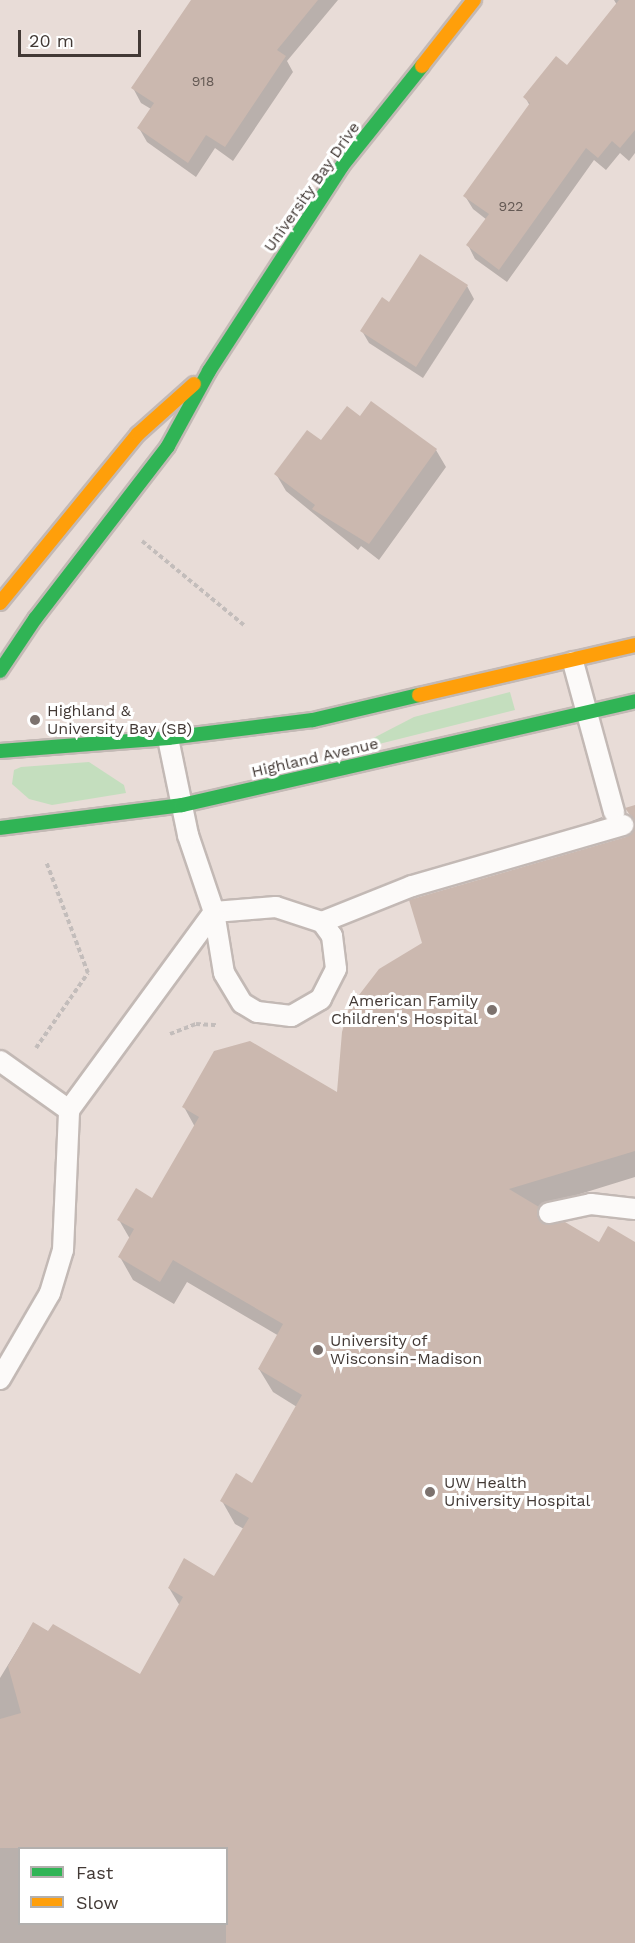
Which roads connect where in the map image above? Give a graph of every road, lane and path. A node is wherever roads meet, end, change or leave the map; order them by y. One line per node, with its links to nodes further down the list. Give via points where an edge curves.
1 (474, 0): 2 (street, University Bay Drive, via 342,166)
2 (209, 371): 4 (street, University Bay Drive, via 138,434); 8 (street, University Bay Drive, via 183,421 147,476 35,619)
3 (139, 539): 5 (path)
4 (0, 603)
5 (244, 625)
6 (635, 645): 7 (street)
7 (573, 662): 10 (lane); 11 (street, via 313,720)
8 (0, 671)
9 (635, 701): 10 (street, Highland Avenue)
10 (587, 712): 13 (street, Highland Avenue); 17 (lane, via 618,818 412,886)
11 (168, 738): 12 (street); 13 (lane)
12 (0, 751)
13 (182, 805): 14 (street, Highland Avenue); 16 (lane)
14 (0, 828)
15 (46, 861): 21 (path, via 88,973)
16 (214, 912): 17 (lane, via 276,907); 17 (lane, via 231,990 242,1003 274,1016 308,1010 331,985 336,952); 22 (lane)
17 (322, 922)
18 (229, 1028): 19 (path, via 196,1024)
19 (170, 1034)
20 (0, 1061): 21 (lane)
21 (19, 1073): 22 (lane)
22 (69, 1110): 25 (lane, via 63,1250 50,1293)
23 (635, 1209): 24 (lane, via 591,1204)
24 (549, 1213)
25 (0, 1379)

